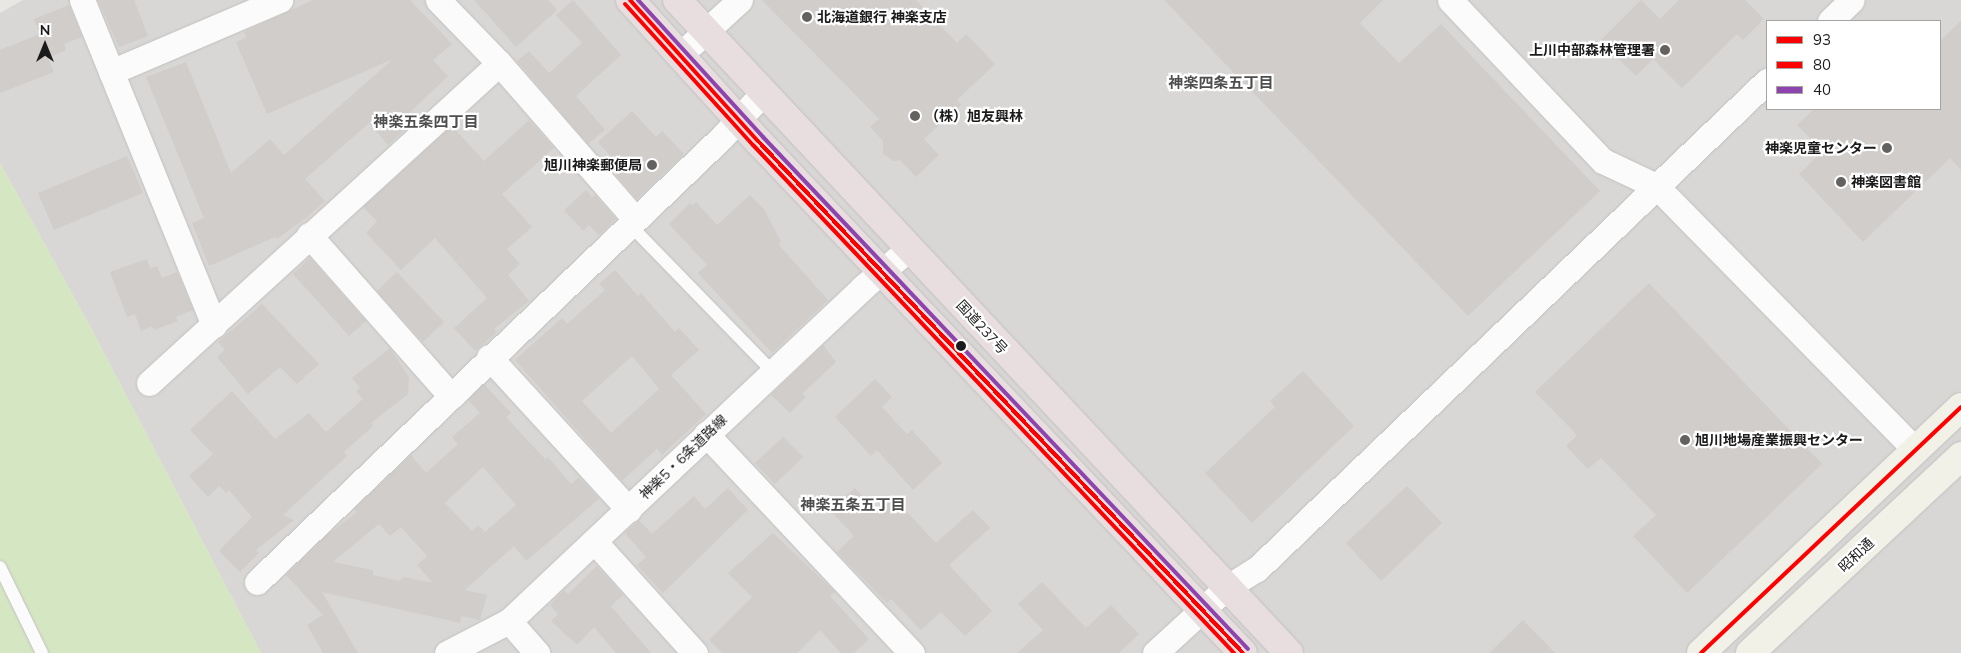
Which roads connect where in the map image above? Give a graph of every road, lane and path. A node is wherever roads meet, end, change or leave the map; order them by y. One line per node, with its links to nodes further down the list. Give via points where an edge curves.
1 (82, 0): 13 (street)
2 (280, 0): 13 (street)
3 (438, 0): 12 (street)
4 (630, 0): 11 (highway)
5 (677, 0): 10 (highway, 国道237号)
6 (740, 0): 10 (street)
7 (1450, 0): 17 (street, via 1603,162)
8 (1849, 1): 9 (street)
9 (1831, 20)
10 (705, 30): 11 (street); 15 (highway, 国道237号)
11 (681, 54): 16 (highway)
12 (499, 63): 18 (street); 19 (street)
13 (111, 72): 22 (street)
14 (1766, 82): 17 (street)
15 (763, 93): 16 (street); 20 (highway, 国道237号)
16 (739, 120): 18 (street); 21 (highway)
17 (1656, 186): 29 (street); 35 (street, via 1257,569)
18 (633, 222): 23 (street); 24 (lane)
19 (309, 235): 22 (street); 26 (street)
20 (910, 248): 21 (street, 神楽5・6条道路線); 35 (highway, 国道237号)
21 (882, 270): 24 (street, 神楽5・6条道路線); 36 (highway)
22 (214, 324): 25 (street)
23 (489, 357): 26 (street); 31 (street)
24 (774, 373): 28 (street, 神楽5・6条道路線)
25 (149, 382)
26 (451, 396): 34 (street)
27 (1961, 406): 29 (street)
28 (706, 434): 31 (street, 神楽5・6条道路線); 42 (street)
29 (1915, 450): 46 (street)
30 (1961, 456): 47 (street, 昭和通)
31 (629, 510): 32 (street, 神楽5・6条道路線)
32 (594, 541): 37 (street, 神楽5・6条道路線); 41 (street)
33 (0, 567): 38 (lane)
34 (257, 582)
35 (1226, 588): 36 (street); 45 (highway, 国道237号)
36 (1201, 610): 43 (street); 44 (highway)
37 (509, 621): 39 (street, 神楽5・6条道路線); 40 (street)
38 (42, 653)
39 (447, 653)
40 (537, 653)
41 (695, 653)
42 (912, 653)
43 (1155, 653)
44 (1243, 653)
45 (1289, 653)
46 (1701, 653)
47 (1750, 653)

